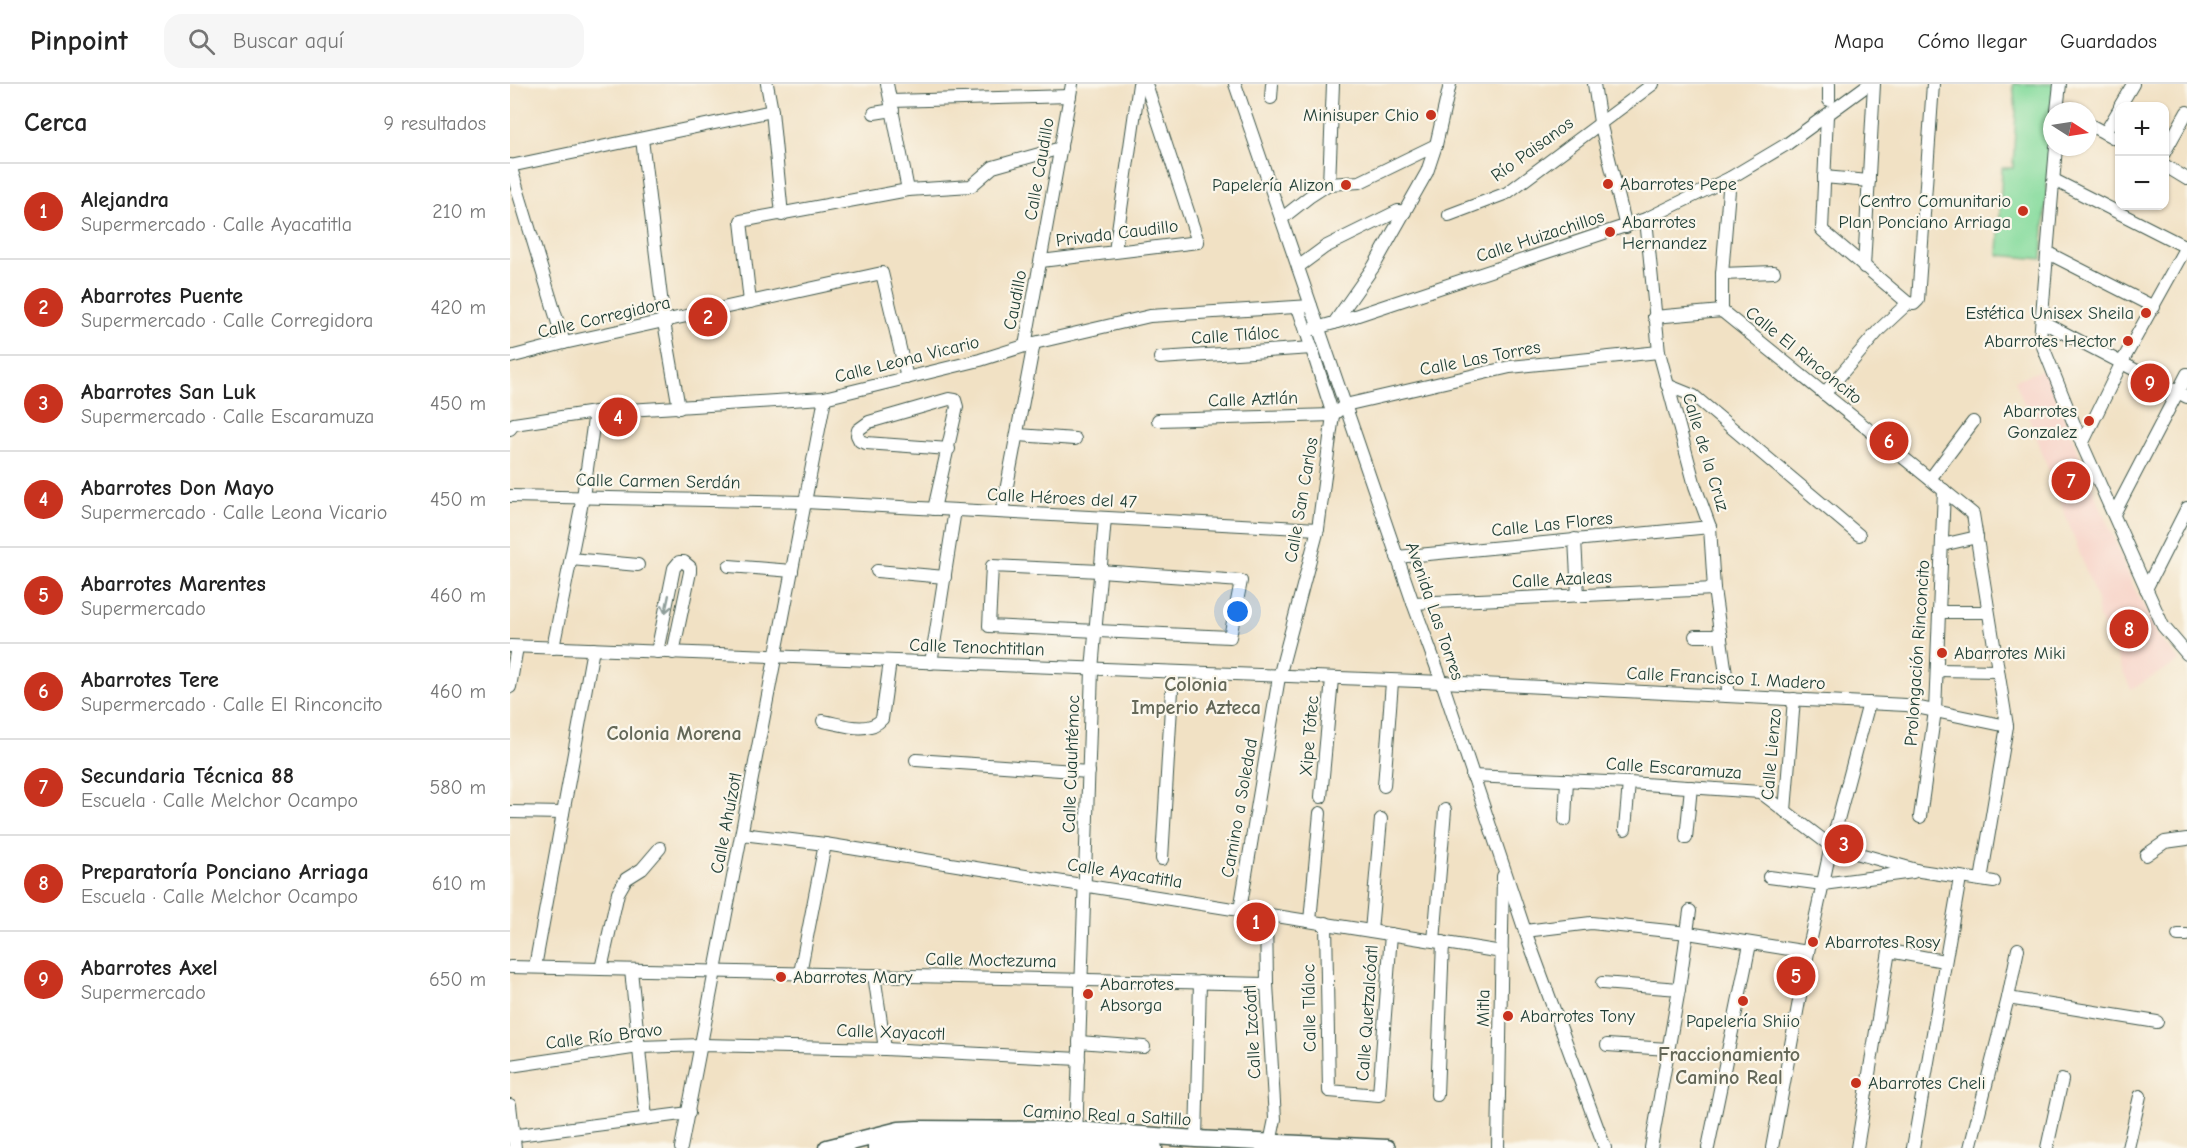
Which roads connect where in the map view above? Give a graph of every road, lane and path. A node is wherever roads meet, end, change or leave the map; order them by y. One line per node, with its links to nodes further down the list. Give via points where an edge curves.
1 (767, 84): 23 (street)
2 (887, 84): 22 (street)
3 (1139, 84): 54 (street)
4 (1146, 84): 54 (street, Privada Caudillo, via 1198,242)
5 (1235, 84): 50 (street, Avenida Las Torres)
6 (1272, 84): 18 (street)
7 (1333, 84): 44 (street)
8 (1450, 84): 34 (street)
9 (1594, 84): 28 (street)
10 (1653, 84): 28 (street, Río Paisanos)
11 (1829, 84): 19 (street)
12 (1869, 84): 26 (street, Calle Huizachillos)
13 (1874, 84): 43 (street)
14 (1933, 84): 62 (street, via 1918,300)
15 (2060, 84): 20 (street)
16 (2133, 84): 21 (street)
17 (1071, 90): 22 (street); 35 (street, Calle Caudillo)
18 (1271, 98)
19 (1828, 100)
20 (2059, 102)
21 (2123, 102)
22 (892, 106): 25 (street); 46 (street)
23 (772, 111): 32 (street); 48 (street)
24 (2187, 112): 33 (street)
25 (874, 113)
26 (1827, 115): 39 (street); 40 (street, Calle Huizachillos)
27 (2115, 116): 30 (street)
28 (1600, 122): 49 (street, Río Paisanos, via 1507,193); 52 (street)
29 (2097, 129): 30 (street)
30 (2105, 134): 31 (street)
31 (2115, 139)
32 (642, 140): 37 (street); 67 (street)
33 (2169, 144)
34 (1436, 145): 44 (street, via 1360,182); 47 (street, via 1427,172)
35 (1061, 148): 46 (street, via 993,167 971,186); 56 (street, Calle Caudillo)
36 (2055, 156): 42 (street)
37 (510, 165): 45 (street)
38 (2169, 168): 41 (street)
39 (1824, 177): 43 (street); 58 (street, via 1822,230)
40 (1730, 178): 51 (street, Calle Huizachillos); 60 (street)
41 (2187, 179)
42 (2054, 180): 53 (street); 55 (street)
43 (1869, 181): 58 (street)
44 (1329, 184): 50 (street)
45 (512, 189): 71 (street)
46 (908, 190): 48 (street)
47 (1405, 212): 57 (street, via 1398,211 1325,247); 69 (street)
48 (782, 215): 61 (street, via 741,221)
49 (1449, 215)
50 (1281, 219): 57 (street, Avenida Las Torres)
51 (1646, 219): 52 (street, Calle Huizachillos); 66 (street, Calle de la Cruz)
52 (1626, 226): 69 (street, Calle Huizachillos)
53 (2186, 246): 64 (street)
54 (1115, 251): 56 (street, Privada Caudillo)
55 (2048, 253): 64 (street); 68 (street)
56 (1041, 261): 72 (street, Caudillo)
57 (1298, 267): 63 (street, Avenida Las Torres)
58 (1864, 267): 62 (street)
59 (1774, 272): 60 (street)
60 (1722, 274): 65 (street)
61 (750, 302): 67 (street, Calle Corregidora); 79 (street, Calle Corregidora, via 882,273)
62 (1908, 303): 81 (street, via 1878,330)
63 (1305, 307): 70 (street, Avenida Las Torres); 72 (street, Calle Leona Vicario, via 1150,316)
64 (2154, 307): 77 (street)
65 (1722, 311): 66 (street, Calle El Rinconcito); 81 (street, Calle El Rinconcito)
66 (1654, 317): 74 (street, Calle de la Cruz)
67 (664, 322): 71 (street, Calle Corregidora); 85 (street)
68 (2043, 322): 77 (street); 93 (street, via 2040,339)
69 (1334, 323): 70 (street)
70 (1312, 329): 73 (street, Calle San Carlos); 84 (street, Avenida Las Torres)
71 (564, 343): 75 (street, Calle Corregidora)
72 (1030, 344): 79 (street, Calle Leona Vicario); 91 (street, Caudillo)
73 (1312, 348): 76 (street, Calle Tláloc); 87 (street, Calle San Carlos)
74 (1659, 352): 80 (street, Calle de la Cruz); 84 (street, Calle Las Torres, via 1510,367)
75 (510, 357)
76 (1160, 358)
77 (2122, 362): 82 (street); 93 (street)
78 (2187, 374): 82 (street)
79 (907, 378): 83 (street, Calle Leona Vicario)
80 (1667, 385): 106 (street, Calle de la Cruz); 108 (street, via 1694,396)
81 (1824, 394): 95 (street, Calle El Rinconcito)
82 (2182, 394): 104 (street)
83 (825, 398): 85 (street, Calle Leona Vicario); 99 (street, Calle Ahuízotl)
84 (1345, 405): 87 (street); 112 (street, Avenida Las Torres)
85 (679, 408): 86 (street, Calle Leona Vicario)
86 (595, 412): 90 (street, Calle Leona Vicario, via 514,424); 98 (street)
87 (1333, 415): 88 (street, Calle Aztlán); 107 (street, Calle San Carlos)
88 (1158, 420)
89 (1973, 423): 95 (street)
90 (510, 429)
91 (1018, 435): 92 (street); 103 (street, Caudillo)
92 (1075, 439)
93 (2082, 444): 104 (street)
94 (949, 449): 94 (street, via 866,443 857,435 869,422 949,399 955,400 957,407); 101 (street)
95 (1930, 479): 96 (street, Calle El Rinconcito)
96 (1944, 490): 109 (street, Calle El Rinconcito, via 1973,514); 111 (street, Prolongación Rinconcito)
97 (510, 496): 98 (street, Calle Carmen Serdán)
98 (584, 497): 99 (street, Calle Carmen Serdán); 113 (street)
99 (805, 502): 101 (street, Calle Héroes del 47); 118 (street, Calle Ahuízotl)
100 (2187, 508): 121 (street)
101 (934, 509): 102 (street, Calle Héroes del 47)
102 (955, 510): 103 (street, Calle Héroes del 47); 119 (street)
103 (1002, 512): 105 (street, Calle Héroes del 47)
104 (2114, 513): 121 (street)
105 (1105, 518): 107 (street, Calle Héroes del 47); 117 (street, Calle Cuauhtémoc)
106 (1710, 526): 110 (street, Calle Las Flores); 120 (street, Calle de la Cruz)
107 (1318, 529): 142 (street, Calle San Carlos)
108 (1859, 535)
109 (1977, 537): 111 (street); 125 (street)
110 (1575, 539): 112 (street, Calle Las Flores); 122 (street)
111 (1942, 544): 124 (street, Prolongación Rinconcito)
112 (1397, 557): 123 (street, Avenida Las Torres)
113 (571, 559): 114 (street); 131 (street)
114 (638, 565)
115 (729, 566): 118 (street)
116 (878, 571): 119 (street)
117 (1100, 571): 126 (street, Calle Cuauhtémoc); 126 (street, via 992,566 988,627); 126 (street, via 1241,581 1230,637)
118 (792, 572): 135 (street, Calle Ahuízotl)
119 (945, 577): 137 (street)
120 (1714, 589): 122 (street, Calle Azaleas); 128 (street, Calle de la Cruz)
121 (2146, 589): 130 (street, via 2163,626)
122 (1578, 596): 123 (street, Calle Azaleas)
123 (1413, 603): 145 (street, Avenida Las Torres)
124 (1939, 612): 125 (street); 139 (street, Prolongación Rinconcito)
125 (1989, 612): 140 (street)
126 (1095, 632): 138 (street, Calle Cuauhtémoc)
127 (1695, 636): 128 (street)
128 (1721, 636): 147 (street, Calle de la Cruz)
129 (513, 646): 131 (street, Calle Tenochtitlan); 146 (street)
130 (2185, 646)
131 (553, 648): 132 (street, Calle Tenochtitlan)
132 (593, 650): 133 (street, Calle Tenochtitlan); 164 (street)
133 (657, 652): 134 (street, Calle Tenochtitlan); 134 (street, one-way to 133, via 690,572 684,562 674,568)
134 (672, 653): 135 (street, Calle Tenochtitlan)
135 (775, 657): 136 (street, Calle Tenochtitlan); 170 (street, Calle Ahuízotl)
136 (890, 661): 137 (street, Calle Tenochtitlan); 151 (street, via 882,719 876,726)
137 (931, 663): 138 (street, Calle Tenochtitlan)
138 (1092, 670): 141 (street, Calle Tenochtitlan); 154 (street, Calle Cuauhtémoc)
139 (1937, 670): 140 (street); 150 (street, Prolongación Rinconcito)
140 (1998, 671): 152 (street)
141 (1173, 673): 142 (street, Calle Tenochtitlan); 177 (street)
142 (1280, 677): 143 (street, Calle Tenochtitlan); 186 (street, Camino a Soledad)
143 (1332, 679): 144 (street, Calle Tenochtitlan); 160 (street, Xipe Tótec)
144 (1392, 682): 145 (street, Calle Tenochtitlan); 158 (street)
145 (1442, 682): 147 (street, Calle Francisco I. Madero); 155 (street, Avenida Las Torres)
146 (510, 687)
147 (1730, 696): 148 (street, Calle Francisco I. Madero)
148 (1794, 699): 149 (street, Calle Francisco I. Madero); 162 (street, Calle Lienzo)
149 (1869, 703): 150 (street, Calle Francisco I. Madero); 174 (street)
150 (1935, 711): 152 (street, Calle Francisco I. Madero); 166 (street, Prolongación Rinconcito)
151 (823, 722)
152 (2007, 726): 182 (street)
153 (916, 760): 154 (street)
154 (1089, 772): 185 (street, Calle Cuauhtémoc)
155 (1472, 776): 156 (street, Calle Escaramuza); 178 (street, Avenida Las Torres)
156 (1567, 780): 157 (street, Calle Escaramuza); 168 (street)
157 (1629, 783): 159 (street, Calle Escaramuza); 169 (street)
158 (1384, 786)
159 (1691, 787): 162 (street, Calle Escaramuza, via 1760,792); 171 (street)
160 (1322, 797)
161 (1446, 810): 195 (street)
162 (1785, 811): 174 (street, Calle Escaramuza)
163 (510, 812): 164 (street)
164 (563, 813): 202 (street)
165 (1320, 813): 189 (street)
166 (1920, 817)
167 (1381, 819): 191 (street)
168 (1564, 820)
169 (1625, 829)
170 (742, 834): 173 (street, Calle Ayacatitla); 205 (street, Calle Ahuízotl)
171 (1686, 838)
172 (2187, 839): 176 (street, via 2165,842)
173 (825, 844): 185 (street, Calle Ayacatitla); 206 (street)
174 (1831, 846): 179 (street, Calle Escaramuza); 184 (street)
175 (660, 848): 203 (street, via 642,869 626,879 618,893)
176 (2146, 855)
177 (1162, 859)
178 (1503, 868): 192 (street, Avenida Las Torres); 198 (street, Mitla)
179 (1920, 871): 181 (street, Calle Escaramuza); 184 (street)
180 (1768, 877): 184 (street)
181 (1960, 878): 182 (street, Calle Escaramuza); 200 (street)
182 (1981, 880): 183 (street, Calle Escaramuza)
183 (1994, 882)
184 (1823, 884): 199 (street)
185 (1085, 885): 186 (street, Calle Ayacatitla); 208 (street, Calle Cuauhtémoc)
186 (1240, 910): 188 (street, Calle Ayacatitla)
187 (1690, 911): 193 (street)
188 (1266, 914): 189 (street, Calle Ayacatitla); 211 (street, Calle Izcóatl)
189 (1310, 921): 190 (street, Calle Ayacatitla)
190 (1326, 923): 191 (street, Calle Ayacatitla); 225 (street, Calle Tláloc, via 1329,1091)
191 (1371, 931): 194 (street, Calle Ayacatitla)
192 (1525, 931): 193 (street, via 1591,923); 242 (street, Avenida Las Torres)
193 (1688, 933): 196 (street); 212 (street)
194 (1391, 934): 195 (street, Calle Ayacatitla); 225 (street, Calle Quetzalcóatl)
195 (1438, 941): 198 (street, Calle Ayacatitla); 226 (street)
196 (1750, 944): 199 (street); 244 (street)
197 (2018, 949): 213 (street)
198 (1502, 952): 241 (street, Mitla)
199 (1808, 952): 245 (street)
200 (1944, 961): 246 (street, via 1889,951); 247 (street)
201 (510, 967): 202 (street, Calle Moctezuma)
202 (535, 967): 203 (street, Calle Moctezuma)
203 (601, 969): 204 (street, Calle Moctezuma)
204 (631, 969): 205 (street, Calle Moctezuma); 218 (street)
205 (716, 971): 206 (street, Calle Moctezuma); 216 (street, Calle Ahuízotl)
206 (800, 973): 207 (street, Calle Moctezuma)
207 (874, 975): 208 (street, Calle Moctezuma); 220 (street)
208 (1082, 980): 209 (street, Calle Moctezuma); 215 (street, Calle Cuauhtémoc)
209 (1200, 982): 211 (street, Calle Moctezuma); 231 (street)
210 (1602, 983): 212 (street)
211 (1267, 984): 236 (street, Calle Izcóatl, via 1275,1119)
212 (1680, 989): 221 (street)
213 (2008, 998): 214 (street); 248 (street)
214 (2157, 1022)
215 (1079, 1042): 219 (street); 222 (street, Calle Cuauhtémoc)
216 (702, 1045): 218 (street, Calle Río Bravo); 220 (street, Calle Xayacotl); 229 (street, Calle Ahuízotl)
217 (1607, 1045): 221 (street)
218 (639, 1047): 223 (street, Calle Río Bravo); 230 (street)
219 (1144, 1047)
220 (885, 1049): 222 (street, Calle Xayacotl)
221 (1668, 1049): 243 (street)
222 (1078, 1059): 233 (street, Calle Cuauhtémoc)
223 (510, 1066)
224 (2062, 1080): 249 (street)
225 (1379, 1095)
226 (1437, 1095)
227 (2140, 1096): 250 (street)
228 (510, 1105): 232 (street)
229 (689, 1113): 230 (street); 237 (street, Calle Ahuízotl)
230 (646, 1118): 232 (street)
231 (1196, 1139): 233 (street, Camino Real a Saltillo); 236 (street, Camino Real a Saltillo)
232 (513, 1140)
233 (1076, 1141): 234 (street, Camino Real a Saltillo, via 917,1128 899,1130); 235 (street, Camino Real a Saltillo); 239 (street, Camino Real a Saltillo)
234 (870, 1144): 235 (street, Camino Real a Saltillo, via 914,1141); 238 (street, Camino Real a Saltillo)
235 (1017, 1145)
236 (1270, 1145): 240 (street, Camino Real a Saltillo)
237 (681, 1148)
238 (827, 1148)
239 (1154, 1148)
240 (1387, 1148)
241 (1498, 1148)
242 (1605, 1148)
243 (1651, 1148)
244 (1708, 1148)
245 (1772, 1148)
246 (1857, 1148)
247 (1913, 1148)
248 (1970, 1148)
249 (2047, 1148)
250 (2128, 1148)

